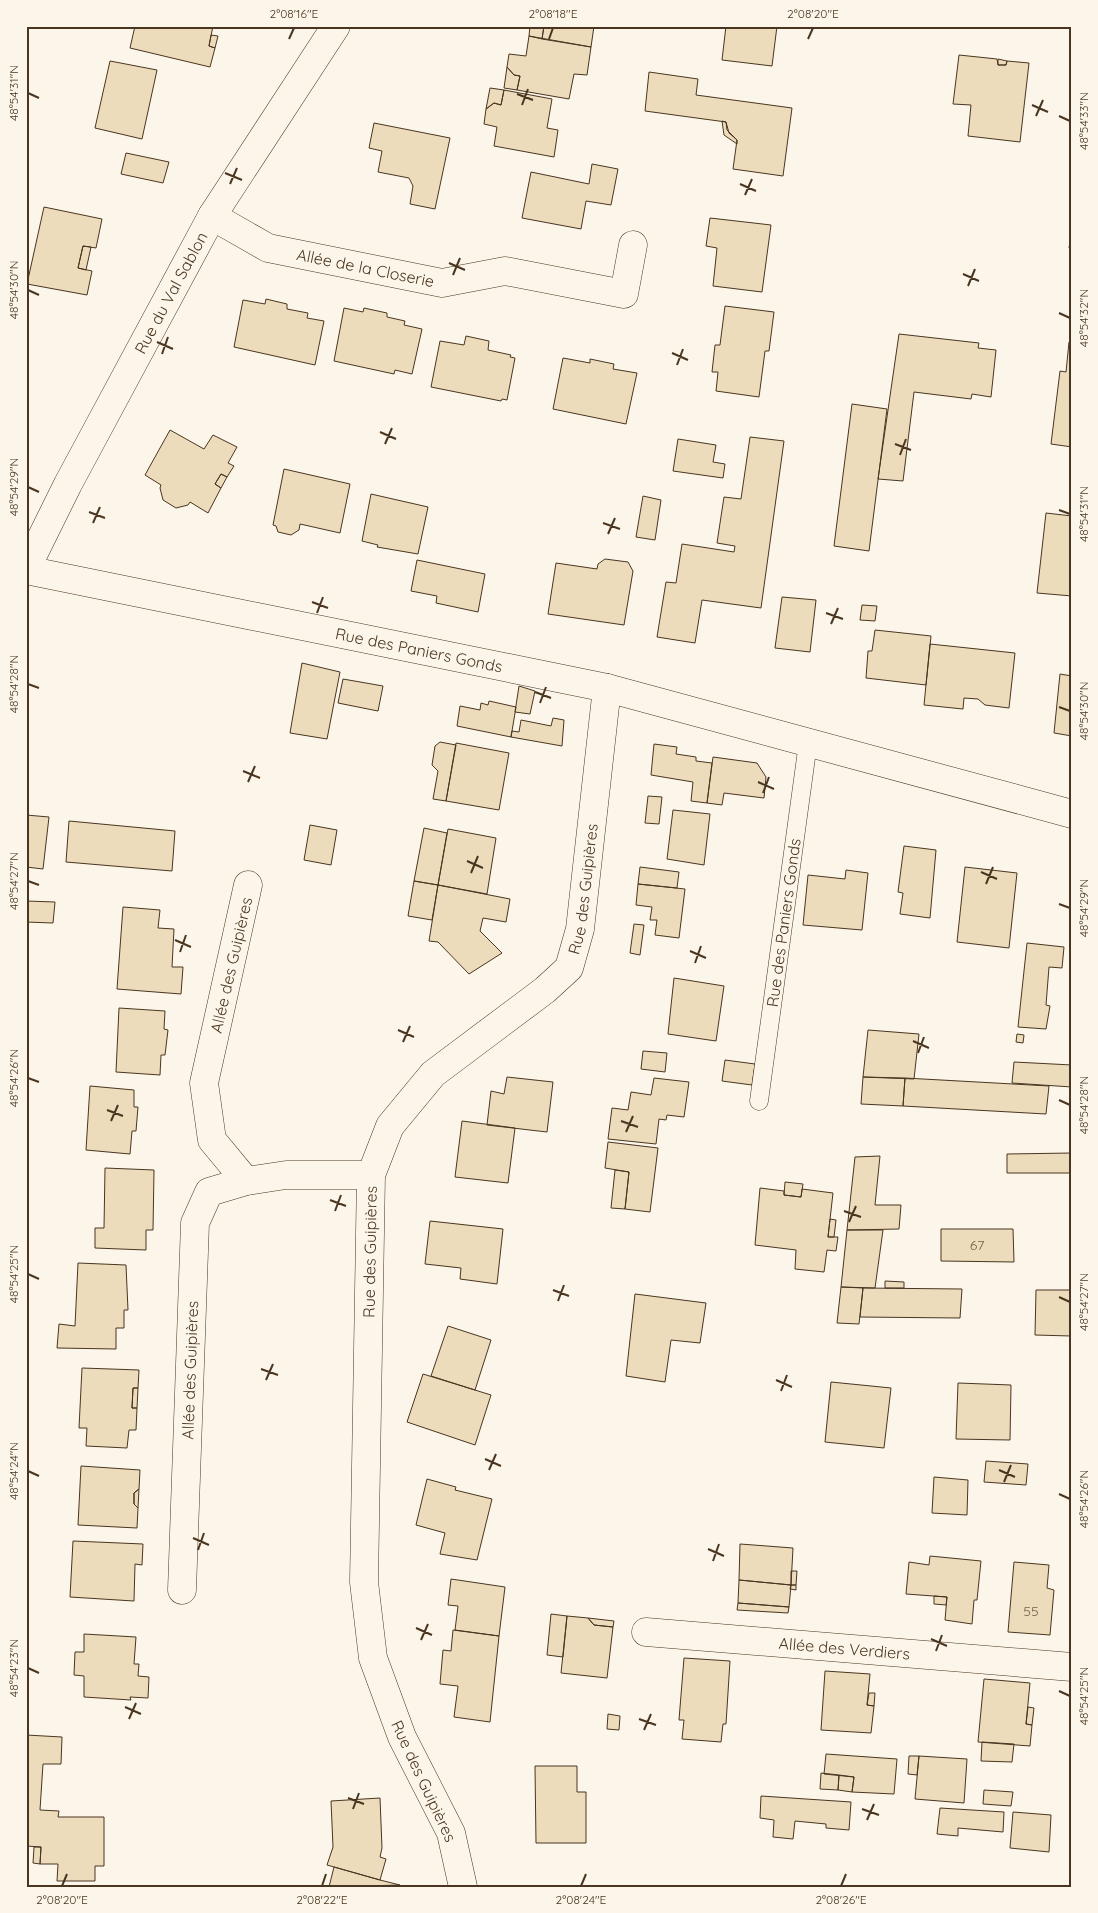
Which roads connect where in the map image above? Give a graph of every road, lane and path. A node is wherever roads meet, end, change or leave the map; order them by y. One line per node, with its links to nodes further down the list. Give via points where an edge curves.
1 (336, 26): 2 (street, Rue du Val Sablon)
2 (212, 216): 3 (street, Allée de la Closerie, via 268,248 442,283 506,271 624,294); 4 (street, Rue du Val Sablon, via 68,484)
3 (633, 245)
4 (26, 570): 5 (street, Rue des Paniers Gonds)
5 (607, 688): 6 (street, Rue des Paniers Gonds); 10 (street, Rue des Guipières, via 580,929 569,968 545,990 433,1074 390,1126)
6 (808, 743): 7 (street, Rue des Paniers Gonds); 9 (lane, Rue des Paniers Gonds)
7 (1072, 814)
8 (248, 885): 11 (street, Allée des Guipières, via 204,1082 212,1140)
9 (759, 1101)
10 (371, 1175): 11 (street, Allée des Guipières, via 286,1175); 15 (street, Rue des Guipières, via 364,1582 373,1658 402,1737 451,1833)
11 (246, 1182): 12 (street, Allée des Guipières, via 209,1192 195,1223)
12 (182, 1590)
13 (646, 1632): 14 (street, Allée des Verdiers)
14 (1072, 1667)
15 (462, 1887)

